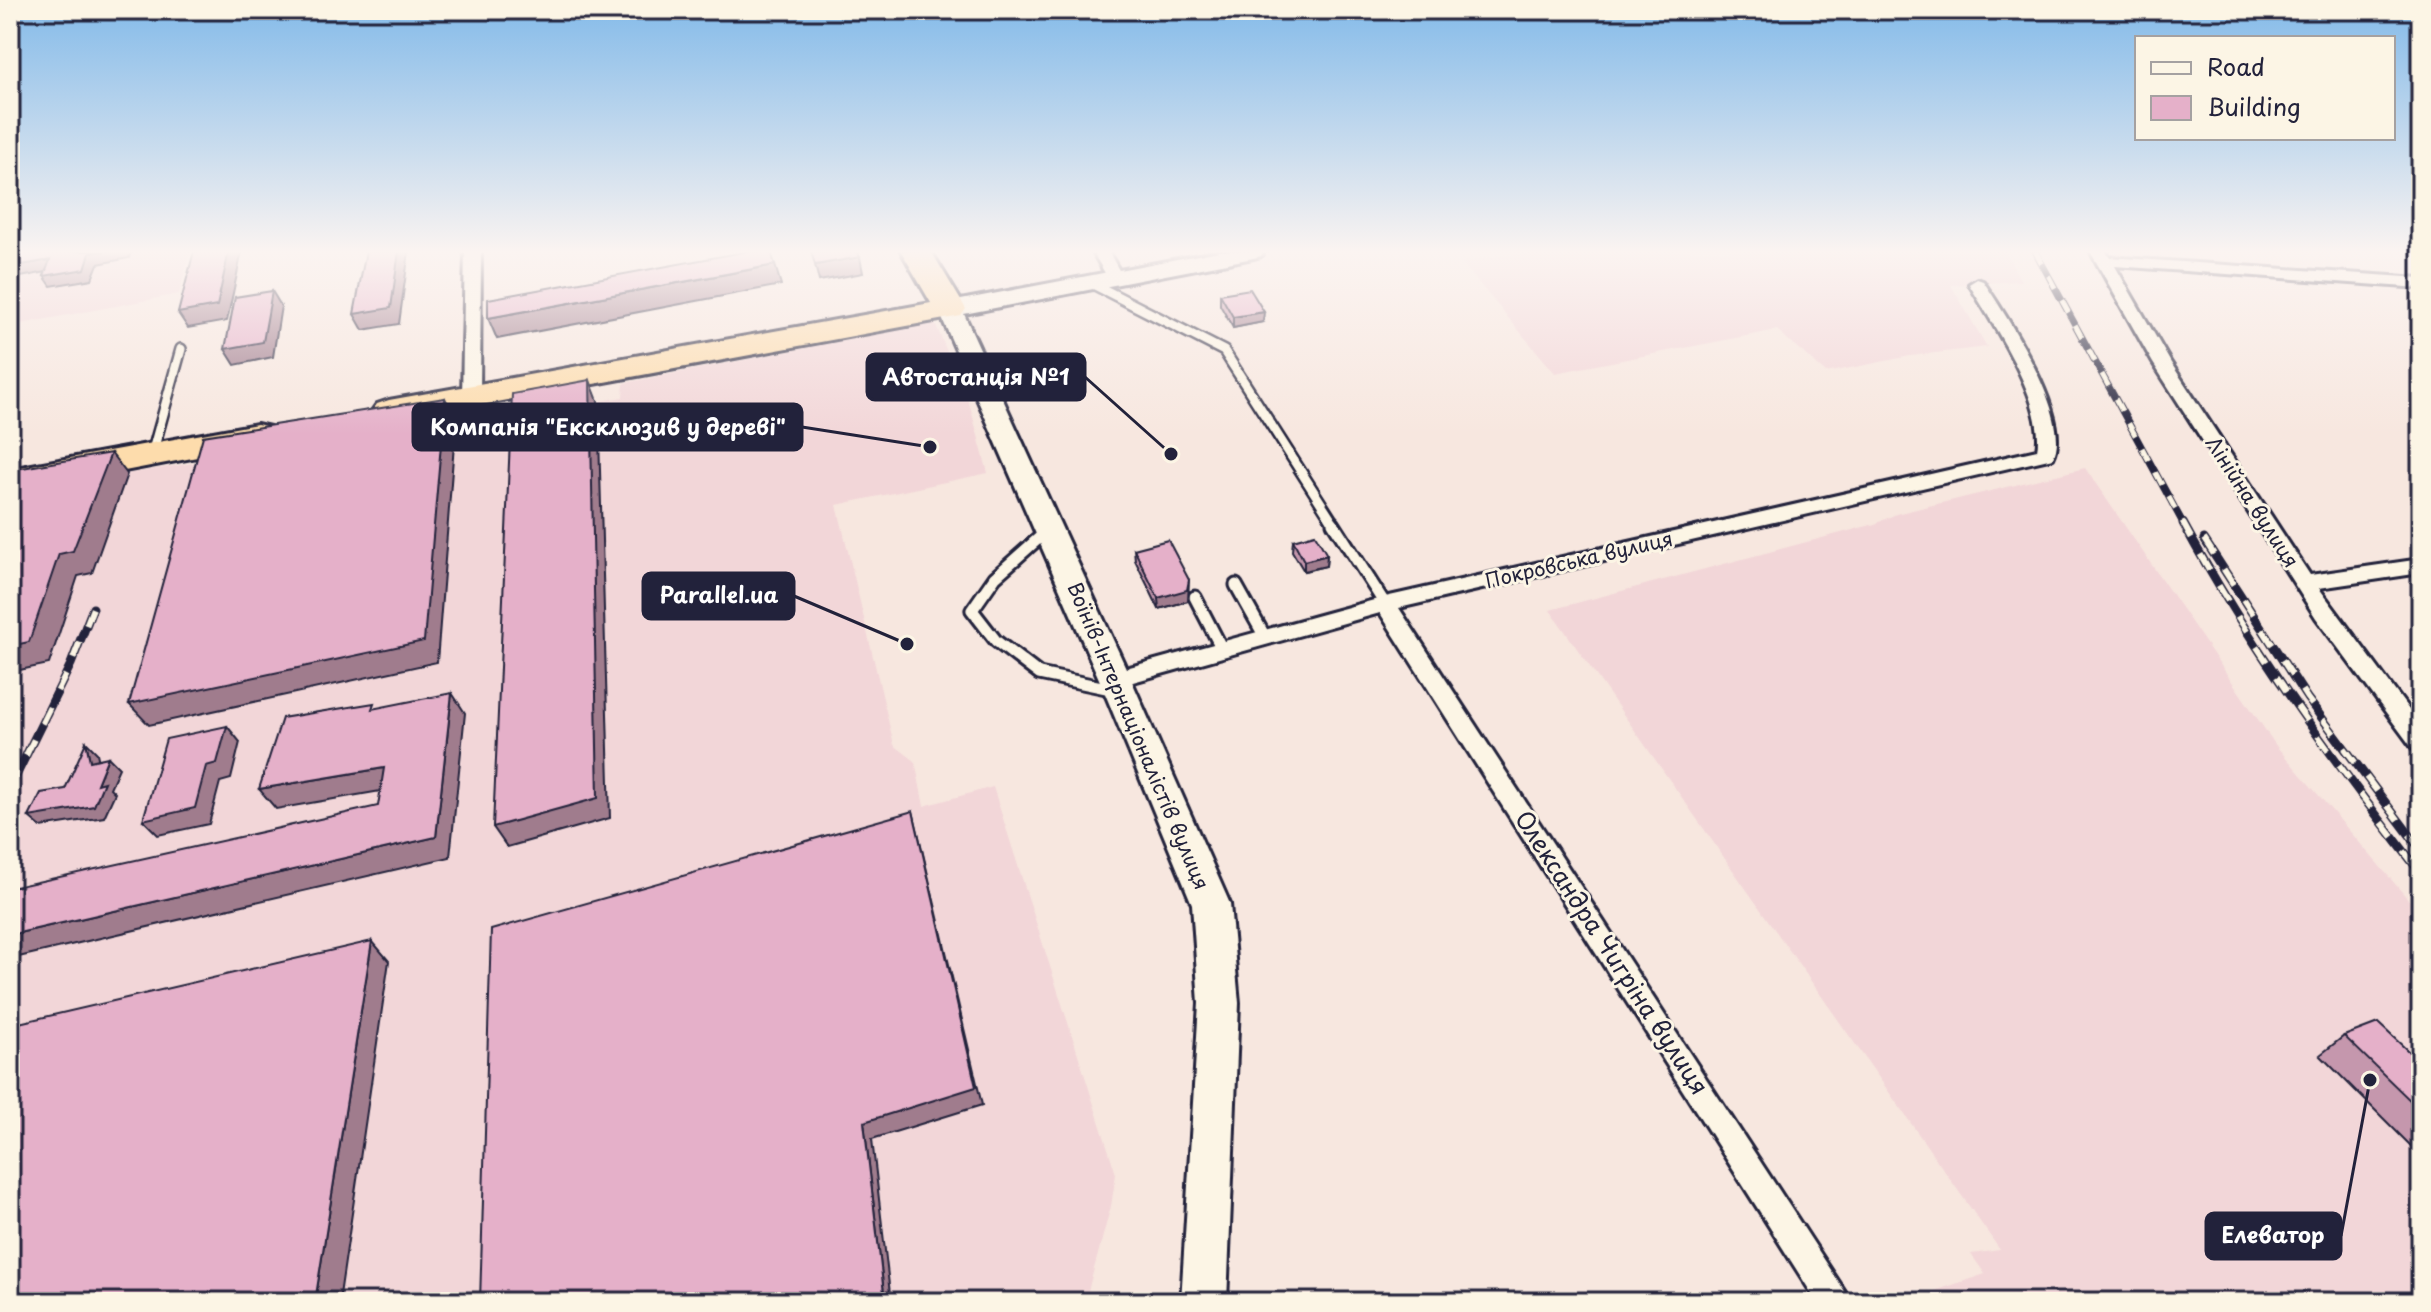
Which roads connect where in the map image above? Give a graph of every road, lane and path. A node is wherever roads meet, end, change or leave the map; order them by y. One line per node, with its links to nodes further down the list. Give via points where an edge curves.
1 (472, 312): 8 (street)
2 (932, 312): 8 (highway)
3 (951, 312): 13 (main road, Воїнів-Інтернаціоналістів вулиця)
4 (1148, 312): 18 (lane, via 1224,351)
5 (1993, 312): 18 (street, Покровська вулиця, via 2027,371 2047,422 2046,454)
6 (2134, 312): 15 (street, Лінійна вулиця)
7 (181, 349): 11 (lane)
8 (471, 396): 9 (highway)
9 (364, 416)
10 (288, 429): 11 (highway)
11 (152, 454): 12 (highway)
12 (10, 481)
13 (1048, 529): 21 (main road, Воїнів-Інтернаціоналістів вулиця); 21 (lane, via 995,577 972,610 996,641 1039,674)
14 (2421, 566): 15 (street)
15 (2305, 583): 22 (street, Лінійна вулиця)
16 (1236, 585): 19 (lane)
17 (1195, 597): 20 (lane)
18 (1385, 604): 19 (street, Покровська вулиця); 24 (street, Олександра Чигріна вулиця)
19 (1265, 637): 20 (street, Покровська вулиця)
20 (1222, 649): 21 (street, Покровська вулиця)
21 (1118, 685): 23 (main road, Воїнів-Інтернаціоналістів вулиця, via 1211,904 1219,1003)
22 (2421, 743)
23 (1204, 1302)
24 (1836, 1302)

